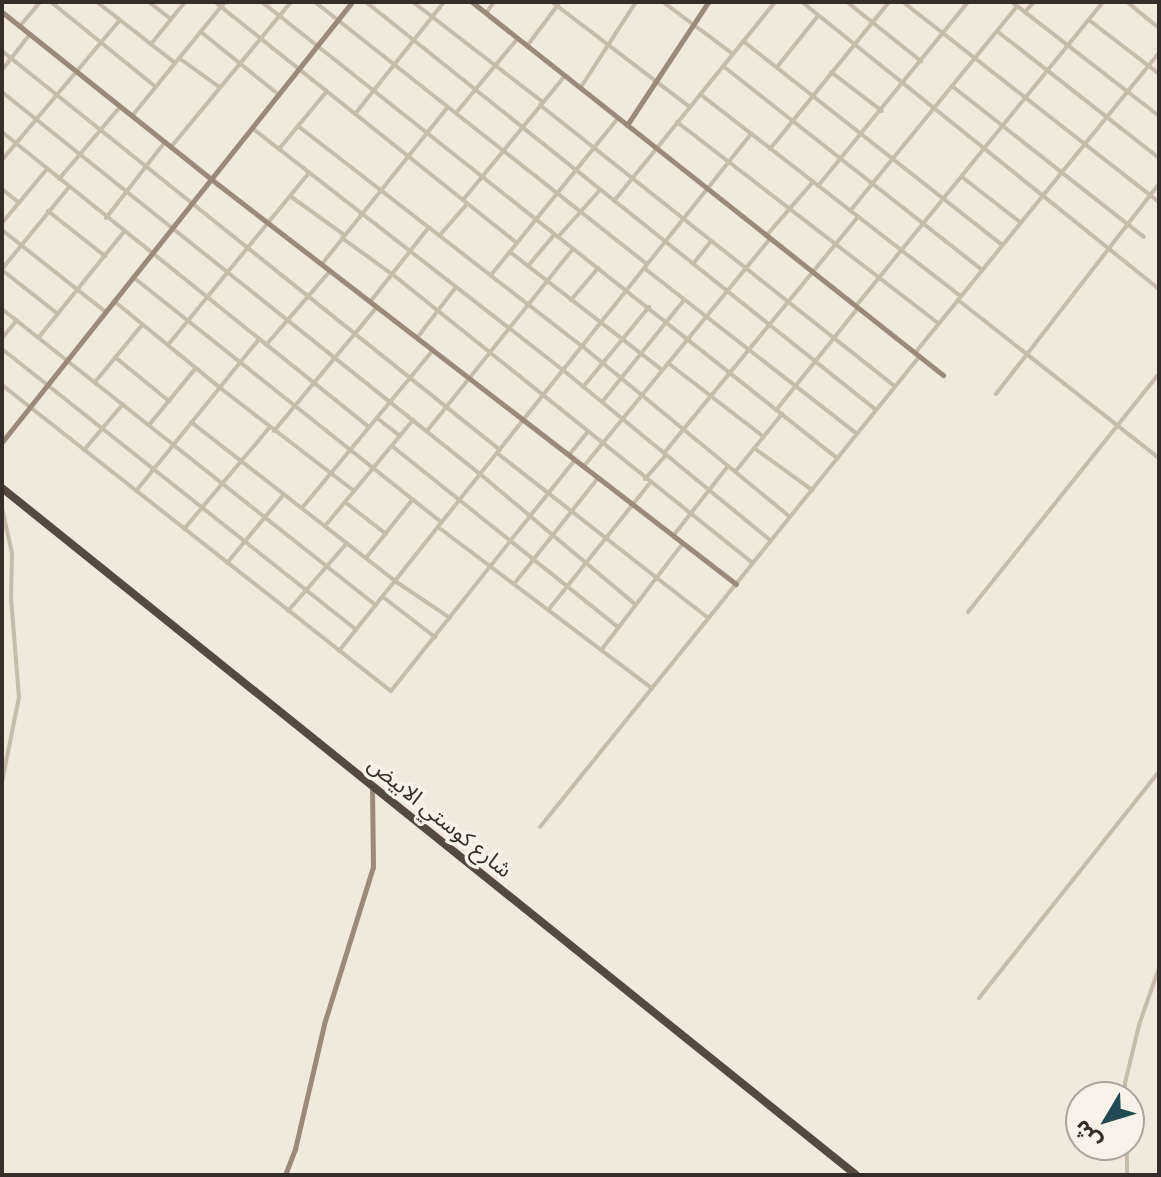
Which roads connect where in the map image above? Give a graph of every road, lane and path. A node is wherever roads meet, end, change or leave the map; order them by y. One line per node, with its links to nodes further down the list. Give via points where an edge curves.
1 (40, 2): 45 (street)
2 (51, 2): 55 (street)
3 (97, 2): 40 (street)
4 (150, 2): 39 (street)
5 (185, 2): 39 (street)
6 (215, 2): 30 (street)
7 (262, 2): 36 (street)
8 (291, 2): 36 (street)
9 (315, 2): 41 (street)
10 (352, 2): 41 (street)
11 (366, 2): 53 (street)
12 (413, 2): 38 (street)
13 (444, 2): 38 (street)
14 (472, 2): 35 (street)
15 (494, 2): 35 (street)
16 (636, 2): 61 (street)
17 (663, 2): 44 (street)
18 (708, 2): 44 (street)
19 (766, 2): 31 (street)
20 (802, 2): 37 (street)
21 (847, 2): 43 (street)
22 (889, 2): 43 (street)
23 (903, 2): 49 (street)
24 (968, 2): 49 (street)
25 (1012, 2): 32 (street)
26 (1034, 2): 34 (street)
27 (1103, 2): 42 (street)
28 (1127, 2): 46 (street)
29 (556, 3): 60 (street); 61 (street)
30 (223, 4): 48 (street); 51 (street)
31 (773, 4): 54 (street)
32 (1017, 6): 34 (street); 47 (street)
33 (2, 12): 45 (street)
34 (1025, 12): 58 (street)
35 (486, 13): 52 (street)
36 (280, 15): 51 (street); 59 (street)
37 (819, 16): 57 (street); 74 (street)
38 (432, 17): 53 (street); 71 (street)
39 (171, 19): 56 (street)
40 (120, 20): 55 (street); 56 (street)
41 (338, 20): 59 (street); 70 (street)
42 (1089, 20): 58 (street); 73 (street)
43 (872, 22): 57 (street); 68 (street)
44 (693, 25): 64 (street); 82 (street)
45 (20, 26): 50 (street)
46 (1159, 28)
47 (997, 31): 66 (street); 77 (street)
48 (201, 32): 67 (street); 69 (street)
49 (943, 33): 66 (street); 68 (street)
50 (30, 34): 65 (street); 78 (street)
51 (261, 38): 69 (street); 75 (street)
52 (518, 38): 60 (street); 71 (street)
53 (414, 40): 70 (street); 88 (street)
54 (743, 41): 64 (street); 74 (street)
55 (101, 43): 78 (street); 85 (street)
56 (151, 44): 67 (street)
57 (854, 44): 79 (street); 83 (street)
58 (1069, 44): 77 (street); 92 (street)
59 (318, 45): 75 (street); 90 (street)
60 (527, 46): 81 (street)
61 (607, 47): 82 (street); 87 (street)
62 (2, 51): 65 (street)
63 (1159, 53): 73 (street)
64 (733, 54): 72 (street)
65 (11, 58): 76 (street); 94 (street)
66 (975, 59): 84 (street); 97 (street)
67 (177, 60): 85 (street); 86 (street)
68 (921, 61): 83 (street)
69 (240, 64): 86 (street); 95 (street)
70 (394, 65): 90 (street); 100 (street)
71 (495, 66): 88 (street); 98 (street)
72 (723, 66): 93 (street); 111 (street)
73 (1149, 66): 80 (street); 92 (street)
74 (777, 67): 96 (street)
75 (299, 69): 89 (street); 95 (street)
76 (2, 70)
77 (1049, 70): 97 (street); 109 (street)
78 (77, 72): 94 (street); 99 (street)
79 (831, 72): 96 (street); 103 (street)
80 (1159, 74)
81 (565, 76): 87 (street); 98 (street)
82 (655, 82): 101 (street); 113 (street)
83 (903, 84): 102 (street); 103 (street)
84 (952, 86): 102 (street); 115 (street)
85 (156, 87): 106 (street)
86 (220, 88): 126 (street)
87 (580, 88): 108 (street)
88 (475, 90): 104 (street); 117 (street)
89 (327, 91): 105 (street); 114 (street)
90 (374, 91): 105 (street); 120 (street)
91 (2, 92): 110 (street)
92 (1128, 92): 107 (street); 109 (street)
93 (700, 94): 101 (street); 121 (street)
94 (57, 95): 110 (street); 118 (street)
95 (279, 95): 116 (street)
96 (813, 96): 111 (street); 122 (street)
97 (1026, 98): 115 (street); 125 (street)
98 (542, 104): 117 (street); 127 (street)
99 (120, 107): 106 (street); 118 (street)
100 (448, 107): 104 (street); 120 (street)
101 (690, 107): 112 (street)
102 (934, 108): 131 (street); 137 (street)
103 (882, 111): 122 (street)
104 (456, 113): 132 (street)
105 (355, 114): 134 (street)
106 (132, 116): 123 (street)
107 (1159, 116)
108 (618, 118): 113 (street); 127 (street)
109 (1106, 118): 125 (street); 135 (street)
110 (36, 120): 124 (street); 133 (street)
111 (792, 121): 130 (street); 136 (street)
112 (677, 122): 128 (street); 139 (street)
113 (627, 125): 128 (street)
114 (298, 126): 129 (street); 157 (street)
115 (1003, 126): 131 (street); 143 (street)
116 (252, 128): 129 (street); 149 (street)
117 (523, 128): 132 (street); 142 (street)
118 (101, 130): 133 (street); 140 (street)
119 (2, 132): 124 (street)
120 (426, 134): 134 (street); 145 (street)
121 (751, 134): 130 (street); 139 (street)
122 (862, 135): 136 (street); 137 (street)
123 (165, 142): 126 (street); 140 (street)
124 (16, 143): 138 (street); 141 (street)
125 (1085, 144): 143 (street); 161 (street)
126 (171, 147): 149 (street)
127 (595, 147): 142 (street); 146 (street)
128 (656, 148): 146 (street); 156 (street)
129 (279, 149): 144 (street)
130 (770, 149): 150 (street)
131 (985, 149): 147 (street); 163 (street)
132 (504, 151): 145 (street); 160 (street)
133 (79, 155): 148 (street); 159 (street)
134 (408, 156): 157 (street); 166 (street)
135 (1159, 158)
136 (842, 159): 151 (street); 153 (street)
137 (893, 159): 151 (street); 164 (street)
138 (2, 160)
139 (729, 162): 156 (street); 170 (street)
140 (145, 167): 159 (street); 169 (street)
141 (47, 169): 148 (street); 168 (street)
142 (576, 170): 158 (street); 160 (street)
143 (1062, 172): 163 (street); 182 (street)
144 (309, 173): 162 (street); 174 (street)
145 (482, 177): 166 (street); 178 (street)
146 (633, 177): 165 (street); 177 (street)
147 (962, 177): 164 (street); 181 (street)
148 (59, 179): 154 (street)
149 (211, 179): 169 (street); 180 (street)
150 (813, 182): 153 (street); 170 (street)
151 (872, 184): 172 (street); 183 (street)
152 (1159, 184): 161 (street)
153 (818, 186): 172 (street)
154 (69, 187): 171 (street); 176 (street)
155 (2, 189): 168 (street)
156 (707, 189): 177 (street); 191 (street)
157 (381, 190): 174 (street); 184 (street)
158 (600, 190): 165 (street); 173 (street)
159 (125, 192): 176 (street); 186 (street)
160 (557, 193): 173 (street); 178 (street)
161 (1150, 195): 167 (street); 182 (street)
162 (290, 196): 180 (street); 190 (street)
163 (1043, 196): 181 (street); 199 (street)
164 (944, 199): 183 (street); 198 (street)
165 (614, 201): 194 (street)
166 (465, 202): 188 (street); 195 (street)
167 (1159, 202)
168 (19, 203): 179 (street)
169 (191, 204): 186 (street); 200 (street)
170 (789, 209): 191 (street); 196 (street)
171 (48, 211): 197 (street); 206 (street)
172 (850, 211): 175 (street)
173 (581, 212): 189 (street); 210 (street)
174 (361, 213): 190 (street); 202 (street)
175 (858, 217): 196 (street); 203 (street)
176 (106, 218): 187 (street)
177 (683, 219): 193 (street); 194 (street)
178 (535, 220): 189 (street); 195 (street)
179 (2, 223)
180 (268, 223): 200 (street); 207 (street)
181 (1021, 223): 198 (street)
182 (1127, 224): 192 (street); 199 (street)
183 (923, 225): 203 (street); 215 (street)
184 (429, 227): 188 (street); 202 (street)
185 (2, 230): 197 (street)
186 (171, 230): 205 (street); 217 (street)
187 (123, 232): 205 (street); 206 (street)
188 (440, 235): 219 (street)
189 (556, 236): 201 (street); 209 (street)
190 (343, 237): 207 (street); 218 (street)
191 (768, 237): 212 (street); 216 (street)
192 (1144, 237)
193 (711, 241): 208 (street); 212 (street)
194 (665, 242): 208 (street); 210 (street)
195 (517, 243): 204 (street)
196 (835, 244): 216 (street); 221 (street)
197 (21, 245): 213 (street); 224 (street)
198 (1003, 246): 215 (street)
199 (1108, 248): 225 (street); 269 (street)
200 (247, 249): 217 (street); 228 (street)
201 (573, 249): 211 (street); 222 (street)
202 (409, 251): 218 (street); 223 (street)
203 (901, 251): 221 (street); 230 (street)
204 (510, 252): 209 (street); 219 (street)
205 (151, 254): 220 (street); 229 (street)
206 (105, 256): 224 (street)
207 (321, 264): 214 (street)
208 (693, 264): 227 (street)
209 (528, 266): 222 (street)
210 (646, 266): 226 (street); 232 (street)
211 (598, 268): 226 (street); 231 (street)
212 (745, 268): 227 (street); 235 (street)
213 (2, 269): 243 (street)
214 (330, 271): 228 (street); 234 (street)
215 (982, 271): 230 (street)
216 (812, 272): 235 (street); 239 (street)
217 (227, 273): 229 (street); 246 (street)
218 (392, 274): 234 (street); 241 (street)
219 (491, 275): 236 (street)
220 (133, 277): 233 (street); 247 (street)
221 (879, 278): 239 (street); 251 (street)
222 (547, 281): 231 (street); 236 (street)
223 (456, 287): 241 (street); 253 (street)
224 (78, 289): 242 (street); 243 (street)
225 (1159, 289)
226 (627, 290): 238 (street); 249 (street)
227 (727, 291): 244 (street); 252 (street)
228 (307, 297): 246 (street); 254 (street)
229 (207, 298): 247 (street); 260 (street)
230 (960, 299): 251 (street); 269 (street)
231 (571, 300): 249 (street)
232 (684, 300): 244 (street); 248 (street)
233 (114, 301): 242 (street); 250 (street)
234 (370, 302): 237 (street)
235 (788, 302): 252 (street); 259 (street)
236 (529, 305): 253 (street); 264 (street)
237 (377, 307): 254 (street); 257 (street)
238 (649, 307): 248 (street); 261 (street)
239 (857, 307): 259 (street); 271 (street)
240 (2, 309): 245 (street)
241 (437, 311): 257 (street); 268 (street)
242 (106, 312): 274 (street)
243 (58, 314): 255 (street)
244 (706, 316): 258 (street); 267 (street)
245 (17, 320): 255 (street); 256 (street)
246 (288, 320): 263 (street); 273 (street)
247 (188, 321): 262 (street); 275 (street)
248 (666, 321): 258 (street); 270 (street)
249 (600, 323): 261 (street); 264 (street)
250 (143, 324): 262 (street); 272 (street)
251 (939, 324): 271 (street)
252 (770, 326): 267 (street); 276 (street)
253 (510, 329): 268 (street); 280 (street)
254 (353, 335): 273 (street); 285 (street)
255 (39, 337): 274 (street)
256 (2, 338)
257 (417, 338): 266 (street)
258 (688, 338): 278 (street); 282 (street)
259 (834, 338): 276 (street); 293 (street)
260 (259, 339): 263 (street); 275 (street)
261 (622, 340): 270 (street); 277 (street)
262 (168, 345): 279 (street)
263 (266, 345): 289 (street)
264 (582, 346): 277 (street); 280 (street)
265 (2, 349): 291 (street)
266 (433, 350): 285 (street); 286 (street)
267 (750, 351): 282 (street); 292 (street)
268 (490, 354): 286 (street); 299 (street)
269 (1027, 354): 296 (street); 316 (street)
270 (641, 355): 281 (street); 287 (street)
271 (917, 355): 284 (street); 293 (street)
272 (115, 357): 288 (street); 300 (street)
273 (335, 358): 289 (street); 301 (street)
274 (68, 359): 288 (street); 291 (street)
275 (239, 362): 294 (street); 304 (street)
276 (815, 362): 292 (street); 308 (street)
277 (603, 363): 287 (street); 295 (street)
278 (668, 363): 281 (street); 298 (street)
279 (196, 368): 294 (street); 300 (street)
280 (563, 370): 295 (street); 299 (street)
281 (662, 370): 297 (street)
282 (732, 373): 298 (street); 307 (street)
283 (1159, 374): 316 (street)
284 (943, 375)
285 (410, 378): 301 (street); 306 (street)
286 (470, 378): 306 (street); 313 (street)
287 (622, 379): 297 (street); 302 (street)
288 (95, 382): 303 (street)
289 (314, 383): 304 (street); 318 (street)
290 (2, 385): 305 (street)
291 (47, 385): 305 (street); 317 (street)
292 (795, 386): 307 (street); 323 (street)
293 (895, 386): 308 (street)
294 (219, 387): 314 (street); 319 (street)
295 (583, 387): 302 (street)
296 (996, 394)
297 (642, 395): 311 (street); 320 (street)
298 (713, 395): 320 (street); 325 (street)
299 (542, 397): 313 (street); 322 (street)
300 (169, 401): 315 (street)
301 (390, 402): 310 (street); 312 (street)
302 (602, 402): 311 (street)
303 (123, 404): 315 (street); 317 (street)
304 (295, 406): 319 (street); 332 (street)
305 (30, 407): 326 (street); 331 (street)
306 (446, 407): 321 (street); 333 (street)
307 (776, 409): 309 (street)
308 (876, 410): 323 (street)
309 (782, 414): 325 (street); 336 (street)
310 (377, 418): 318 (street); 324 (street)
311 (622, 419): 327 (street); 334 (street)
312 (413, 420): 321 (street); 324 (street)
313 (523, 420): 333 (street); 335 (street)
314 (191, 422): 328 (street); 339 (street)
315 (149, 425): 328 (street)
316 (1118, 426): 337 (street); 399 (street)
317 (103, 427): 331 (street); 343 (street)
318 (369, 427): 332 (street)
319 (272, 429): 339 (street); 345 (street)
320 (683, 429): 334 (street); 341 (street)
321 (427, 431): 346 (street)
322 (587, 433): 327 (street); 335 (street)
323 (857, 434): 336 (street)
324 (400, 436): 329 (street)
325 (764, 437): 330 (street)
326 (2, 442)
327 (602, 444): 340 (street); 348 (street)
328 (173, 445): 343 (street); 349 (street)
329 (392, 446): 342 (street); 358 (street)
330 (754, 448): 344 (street); 352 (street)
331 (84, 450): 353 (street)
332 (350, 450): 342 (street); 345 (street)
333 (498, 451): 346 (street); 355 (street)
334 (665, 454): 348 (street); 351 (street)
335 (569, 455): 338 (street)
336 (837, 458): 352 (street)
337 (1159, 458)
338 (575, 460): 340 (street); 355 (street)
339 (242, 461): 349 (street); 356 (street)
340 (584, 466): 347 (street)
341 (728, 466): 344 (street); 351 (street)
342 (374, 468): 354 (street); 357 (street)
343 (153, 470): 353 (street); 362 (street)
344 (735, 472): 366 (street)
345 (330, 474): 354 (street); 363 (street)
346 (480, 474): 358 (street); 368 (street)
347 (598, 478): 360 (street); 364 (street)
348 (648, 481): 360 (street); 365 (street)
349 (222, 484): 362 (street); 367 (street)
350 (2, 488): 410 (highway, شارع كوستي الابيض)
351 (709, 490): 365 (street); 376 (street)
352 (812, 490): 366 (street)
353 (136, 491): 371 (street)
354 (354, 491): 359 (street)
355 (549, 493): 364 (street); 368 (street)
356 (284, 494): 363 (street); 367 (street)
357 (413, 499): 369 (street); 372 (street)
358 (459, 501): 369 (street); 378 (street)
359 (345, 502): 370 (street); 372 (street)
360 (633, 504): 374 (street); 375 (street)
361 (2, 508): 409 (street, via 12,553 19,697)
362 (202, 508): 371 (street); 377 (street)
363 (302, 508): 370 (street)
364 (572, 511): 373 (street); 375 (street)
365 (690, 515): 374 (street); 385 (street)
366 (790, 517): 376 (street)
367 (265, 518): 377 (street); 386 (street)
368 (529, 518): 373 (street); 378 (street)
369 (440, 525): 387 (street); 389 (street)
370 (325, 526): 379 (street)
371 (184, 529): 384 (street)
372 (386, 534): 381 (street)
373 (553, 535): 382 (street); 383 (street)
374 (673, 536): 380 (street)
375 (606, 538): 383 (street); 388 (street)
376 (771, 541): 385 (street)
377 (245, 542): 384 (street); 393 (street)
378 (510, 542): 382 (street); 387 (street)
379 (347, 543): 381 (street); 386 (street)
380 (683, 543): 388 (street); 391 (street)
381 (366, 558): 389 (street)
382 (533, 560): 390 (street); 392 (street)
383 (587, 561): 392 (street); 395 (street)
384 (227, 563): 398 (street)
385 (753, 563): 391 (street)
386 (327, 566): 393 (street); 396 (street)
387 (490, 567): 390 (street); 400 (street)
388 (655, 576): 395 (street); 401 (street)
389 (395, 581): 394 (street); 400 (street)
390 (514, 584): 397 (street)
391 (736, 584): 401 (street)
392 (567, 587): 397 (street); 402 (street)
393 (306, 591): 398 (street); 403 (street)
394 (383, 597): 396 (street); 404 (street)
395 (635, 604): 402 (street)
396 (376, 605): 403 (street)
397 (548, 610): 405 (street)
398 (288, 611): 406 (street)
399 (968, 612)
400 (450, 618): 404 (street)
401 (708, 618): 407 (street)
402 (618, 627): 405 (street)
403 (356, 630): 406 (street)
404 (435, 637): 406 (street, via 391,691)
405 (601, 650): 407 (street)
406 (339, 651)
407 (652, 688): 411 (street)
408 (1159, 772): 413 (street)
409 (2, 782)
410 (372, 786): 415 (street, via 373,867); 416 (highway, شارع كوستي الابيض)
411 (540, 827)
412 (1159, 968): 414 (street)
413 (979, 998)
414 (1125, 1081)
415 (285, 1175)
416 (856, 1175)

